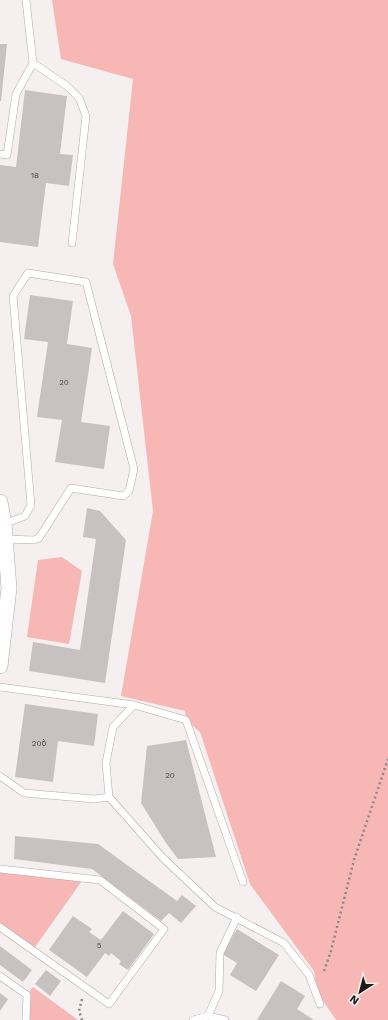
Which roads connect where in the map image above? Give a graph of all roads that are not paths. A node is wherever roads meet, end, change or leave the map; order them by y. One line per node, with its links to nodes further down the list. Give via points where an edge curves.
1 (26, 0): 2 (lane)
2 (33, 63): 3 (lane, via 16,94 7,155); 4 (lane, via 67,86 79,98 86,116)
3 (0, 154)
4 (72, 243)
5 (0, 502): 6 (street)
6 (4, 524): 7 (street); 7 (lane, via 25,516 31,505 13,296 28,273 86,282 134,469 129,491 123,496 71,488 39,538)
7 (6, 539): 8 (street, via 9,588)
8 (0, 666)
9 (0, 687): 10 (lane)
10 (134, 705): 12 (lane, via 113,727 106,763); 14 (lane, via 186,720)
11 (0, 776): 12 (lane, via 24,792 94,799)
12 (109, 797): 15 (lane, via 163,858 215,907)
13 (0, 869): 16 (lane, via 100,880 164,929 109,1004)
14 (243, 882)
15 (237, 917): 18 (lane, via 284,943 309,975); 19 (lane, via 220,953 219,991)
16 (0, 926)
17 (0, 976): 20 (lane, via 27,995)
18 (320, 1004)
19 (208, 1016): 21 (lane); 22 (lane)
20 (26, 1020)
21 (193, 1020)
22 (225, 1020)

